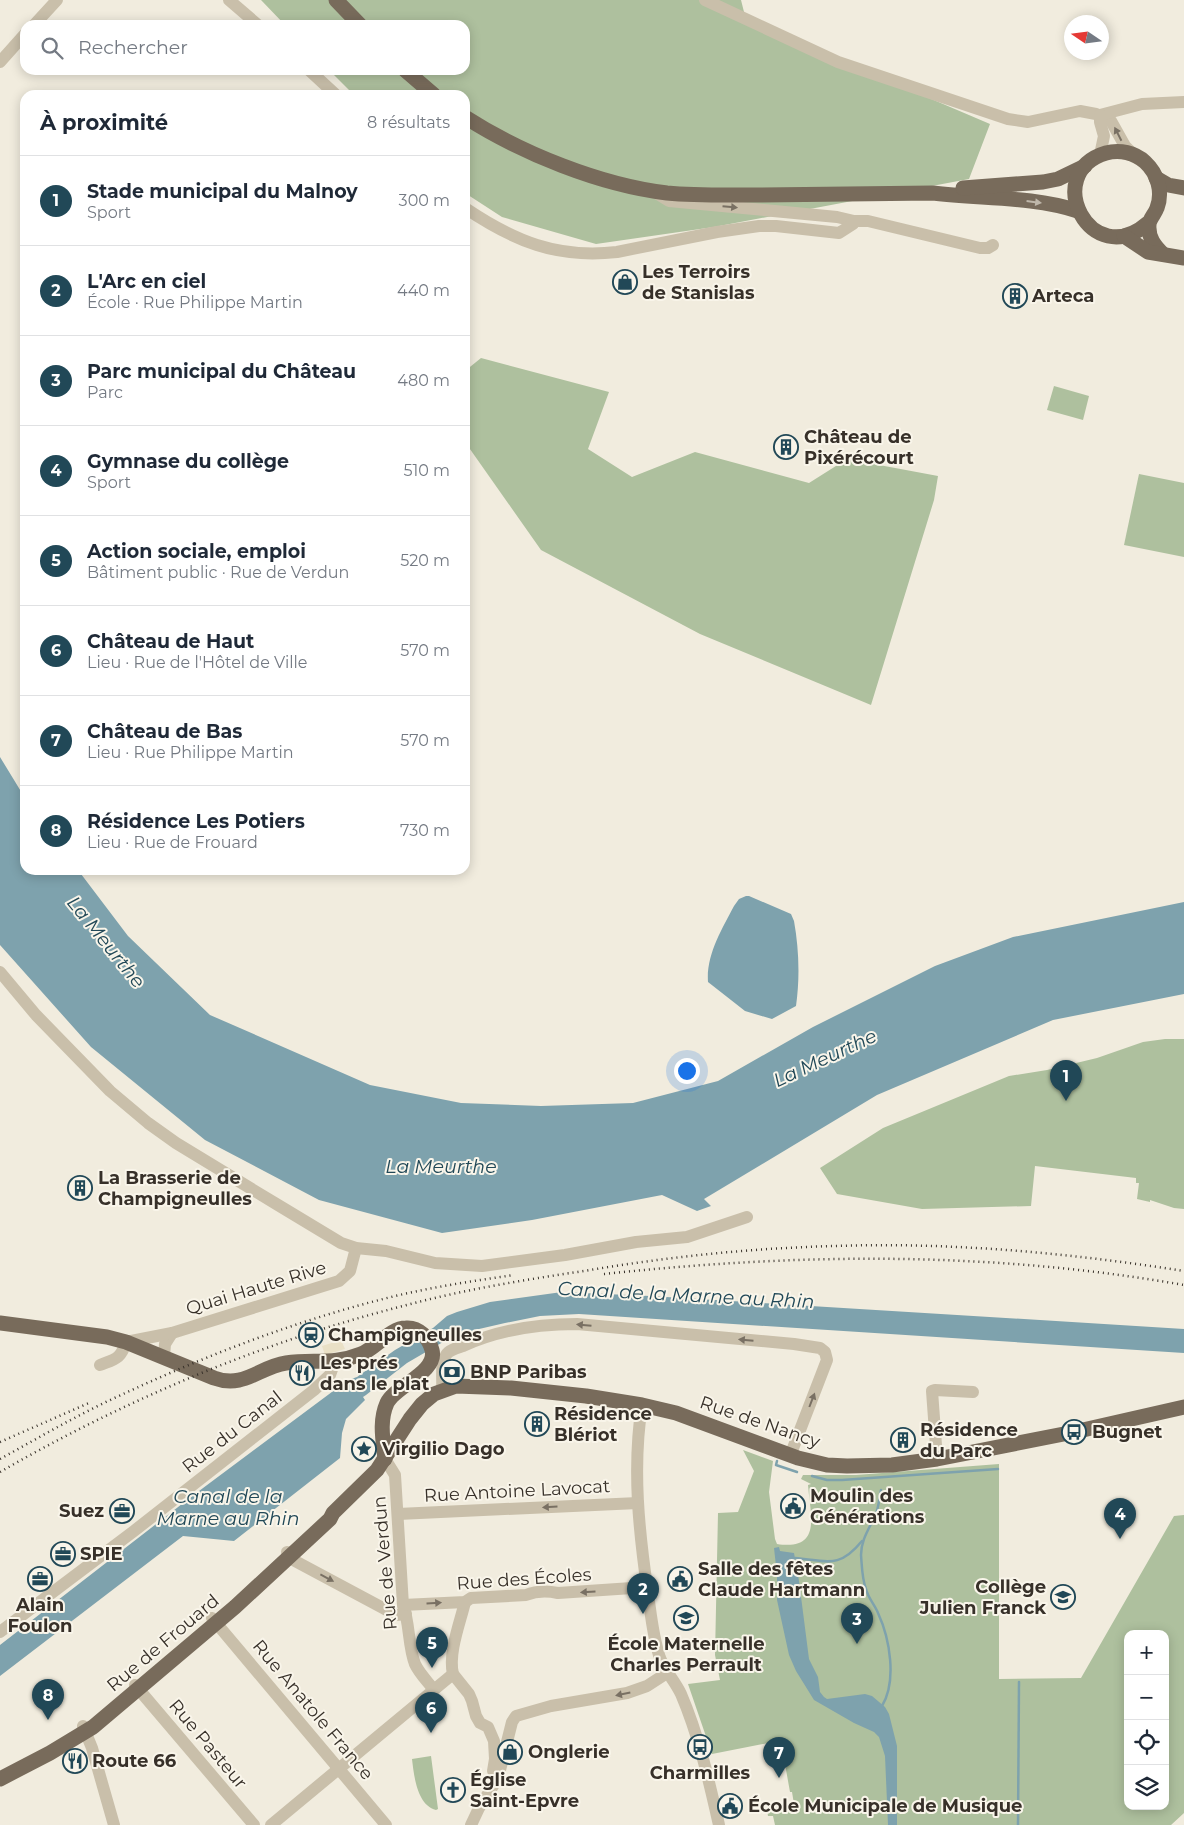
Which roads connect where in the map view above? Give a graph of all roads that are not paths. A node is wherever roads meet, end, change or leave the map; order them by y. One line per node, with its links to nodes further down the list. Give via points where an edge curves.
1 (57, 0): 5 (street)
2 (229, 0): 6 (street)
3 (336, 0): 7 (main road)
4 (705, 0): 15 (street, via 838,62 1008,119 1035,121 1080,111)
5 (39, 20)
6 (252, 20)
7 (355, 20)
8 (20, 40): 9 (street)
9 (0, 62)
10 (314, 75): 12 (street)
11 (410, 75): 13 (main road)
12 (331, 90)
13 (428, 90)
14 (1184, 102): 15 (street, via 1142,104)
15 (1100, 115): 17 (street, via 1104,136); 18 (street, one-way to 15, via 1111,121)
16 (470, 120): 23 (main road, via 537,154 598,177)
17 (1100, 155): 18 (main road, via 1123,152); 19 (main road)
18 (1134, 155): 20 (main road, via 1144,160)
19 (1085, 166): 21 (main road, via 1058,178); 29 (main road, via 1075,192)
20 (1156, 178): 22 (main road, via 1168,186); 27 (main road, via 1159,188)
21 (1022, 184): 24 (main road, via 975,186); 26 (street)
22 (1184, 188)
23 (649, 190): 24 (main road, via 695,195); 30 (street, one-way to 30, via 669,201)
24 (933, 193): 26 (main road)
25 (1184, 197): 27 (main road, via 1173,198)
26 (1009, 199): 29 (main road, one-way to 29, via 1064,206)
27 (1157, 208): 31 (main road)
28 (470, 211): 30 (street, via 530,244 589,254 617,252 759,226 839,233)
29 (1078, 211): 32 (main road, via 1097,231)
30 (854, 221): 33 (street, via 868,221 980,248)
31 (1148, 223): 32 (main road); 34 (main road, via 1152,241)
32 (1124, 236): 34 (main road, via 1144,251)
33 (993, 245)
34 (1163, 254): 35 (main road)
35 (1184, 258)
36 (0, 972): 38 (street, via 36,1015 103,1084 148,1124 278,1205)
37 (748, 1217): 38 (street, via 687,1237 482,1266 435,1263 386,1251)
38 (356, 1248): 40 (street, Quai Haute Rive, via 350,1271 339,1281)
39 (0, 1323): 41 (main road)
40 (166, 1334): 41 (street); 42 (street, Quai Haute Rive)
41 (126, 1342): 42 (main road); 44 (street, via 119,1357)
42 (160, 1356): 43 (main road, via 229,1382 244,1380 286,1363)
43 (335, 1361): 49 (main road, via 366,1352 395,1331 408,1328 421,1332 432,1351 431,1361 391,1397); 61 (street, Rue du Canal, via 330,1375 314,1390)
44 (100, 1365)
45 (442, 1390): 47 (main road, Rue de Nancy, via 458,1386 511,1388); 50 (main road, Rue de Nancy, via 422,1404); 51 (street, one-way to 45, via 827,1360 820,1348 577,1324 541,1325 508,1331 449,1352 442,1365)
46 (974, 1392): 53 (street, via 932,1391)
47 (642, 1405): 51 (main road, Rue de Nancy, via 676,1413); 54 (street, via 637,1446)
48 (1184, 1407): 53 (main road, Rue de Nancy)
49 (384, 1414): 50 (main road); 52 (main road, via 381,1434)
50 (403, 1431): 52 (main road, Rue de Nancy)
51 (790, 1456): 53 (main road, Rue de Nancy, via 847,1466)
52 (385, 1459): 55 (street, Rue de Verdun, via 395,1475); 56 (main road, Rue de Frouard, via 373,1475 333,1512 330,1519)
53 (937, 1459)
54 (638, 1503): 55 (street, Rue Antoine Lavocat, one-way to 55); 57 (street)
55 (398, 1514): 59 (street, Rue de Verdun)
56 (289, 1554): 59 (street, Rue des Écoles, one-way to 59, via 295,1561 396,1614); 60 (main road, Rue de Frouard)
57 (647, 1587): 58 (street, Rue des Écoles, one-way to 58, via 533,1592 471,1598); 62 (street, via 657,1649)
58 (465, 1602): 59 (street, Rue des Écoles, one-way to 58); 63 (street, via 451,1659)
59 (405, 1610): 65 (street, Rue de Verdun, via 415,1665)
60 (214, 1621): 64 (main road, Rue de Frouard); 67 (street, Rue Anatole France)
61 (0, 1632)
62 (667, 1673): 70 (street, one-way to 70, via 647,1686 627,1693 516,1716 498,1778); 76 (street, via 681,1694 698,1742)
63 (452, 1674): 65 (street); 70 (street, via 469,1694 476,1716 488,1727 494,1742)
64 (137, 1687): 66 (main road, Rue de Frouard); 72 (street, Rue Pasteur)
65 (434, 1690): 67 (street)
66 (84, 1729): 68 (main road, Rue de Frouard); 69 (main road, Rue de Frouard, via 50,1753); 71 (street)
67 (339, 1769): 73 (street); 74 (street, Rue Anatole France)
68 (0, 1772)
69 (0, 1779)
70 (493, 1784): 75 (street)
71 (114, 1825)
72 (254, 1825)
73 (271, 1825)
74 (386, 1825)
75 (471, 1825)
76 (719, 1825)

